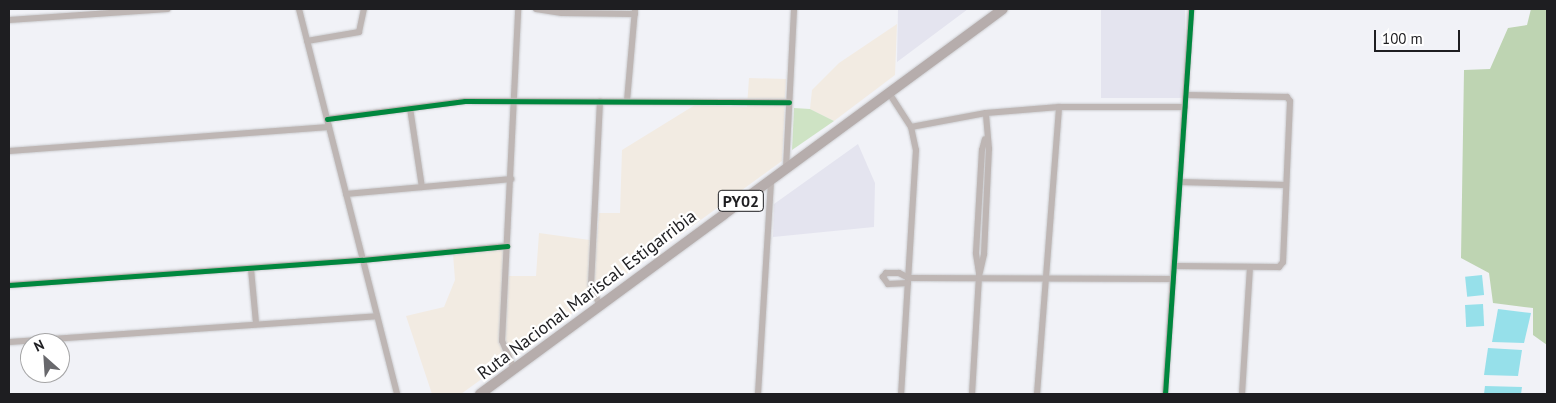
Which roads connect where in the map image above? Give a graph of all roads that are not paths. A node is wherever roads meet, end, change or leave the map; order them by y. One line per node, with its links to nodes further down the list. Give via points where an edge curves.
1 (168, 9): 10 (street)
2 (299, 9): 11 (street)
3 (364, 9): 11 (street, via 359,32)
4 (518, 9): 14 (street)
5 (536, 9): 9 (street, via 562,14)
6 (794, 9): 17 (street)
7 (1003, 9): 12 (main road, Ruta Nacional Mariscal Estigarribia / PY02)
8 (1191, 9): 13 (street)
9 (635, 11): 16 (street)
10 (9, 20)
11 (308, 41): 22 (street)
12 (889, 93): 24 (street); 26 (main road, Ruta Nacional Mariscal Estigarribia / PY02)
13 (1186, 95): 19 (street); 30 (street, via 1287,97 1290,101)
14 (515, 100): 15 (street); 20 (street, via 465,101); 27 (street)
15 (600, 101): 16 (street); 43 (street, via 591,285)
16 (627, 101): 17 (street)
17 (789, 102): 26 (street)
18 (1059, 107): 19 (street); 21 (street); 39 (street)
19 (1185, 107): 29 (street)
20 (410, 108): 22 (street); 31 (street)
21 (986, 114): 24 (street); 38 (street, via 976,253)
22 (327, 119): 23 (street)
23 (329, 127): 25 (street); 32 (street)
24 (911, 127): 41 (street, via 916,150)
25 (9, 150)
26 (786, 168): 28 (main road, Ruta Nacional Mariscal Estigarribia / PY02)
27 (511, 179): 31 (street); 33 (street)
28 (771, 179): 43 (main road, Ruta Nacional Mariscal Estigarribia / PY02); 50 (street)
29 (1180, 182): 30 (street); 35 (street)
30 (1286, 185): 36 (street, via 1282,262 1279,267)
31 (422, 187): 32 (street)
32 (346, 194): 34 (street)
33 (507, 246): 34 (street); 47 (street, via 502,341)
34 (362, 260): 37 (street); 44 (street)
35 (1174, 266): 36 (street); 40 (street)
36 (1250, 267): 55 (street)
37 (250, 269): 42 (street); 45 (street)
38 (979, 276): 39 (street); 41 (street); 52 (street)
39 (1047, 278): 40 (street); 53 (street)
40 (1173, 278): 54 (street)
41 (909, 280): 51 (street)
42 (9, 285)
43 (600, 306): 47 (main road, Ruta Nacional Mariscal Estigarribia / PY02)
44 (377, 316): 45 (street); 48 (street)
45 (256, 323): 46 (street)
46 (9, 342)
47 (514, 370): 49 (main road, Ruta Nacional Mariscal Estigarribia / PY02)
48 (397, 394)
49 (480, 394)
50 (758, 394)
51 (901, 394)
52 (972, 394)
53 (1037, 394)
54 (1165, 394)
55 (1242, 394)

